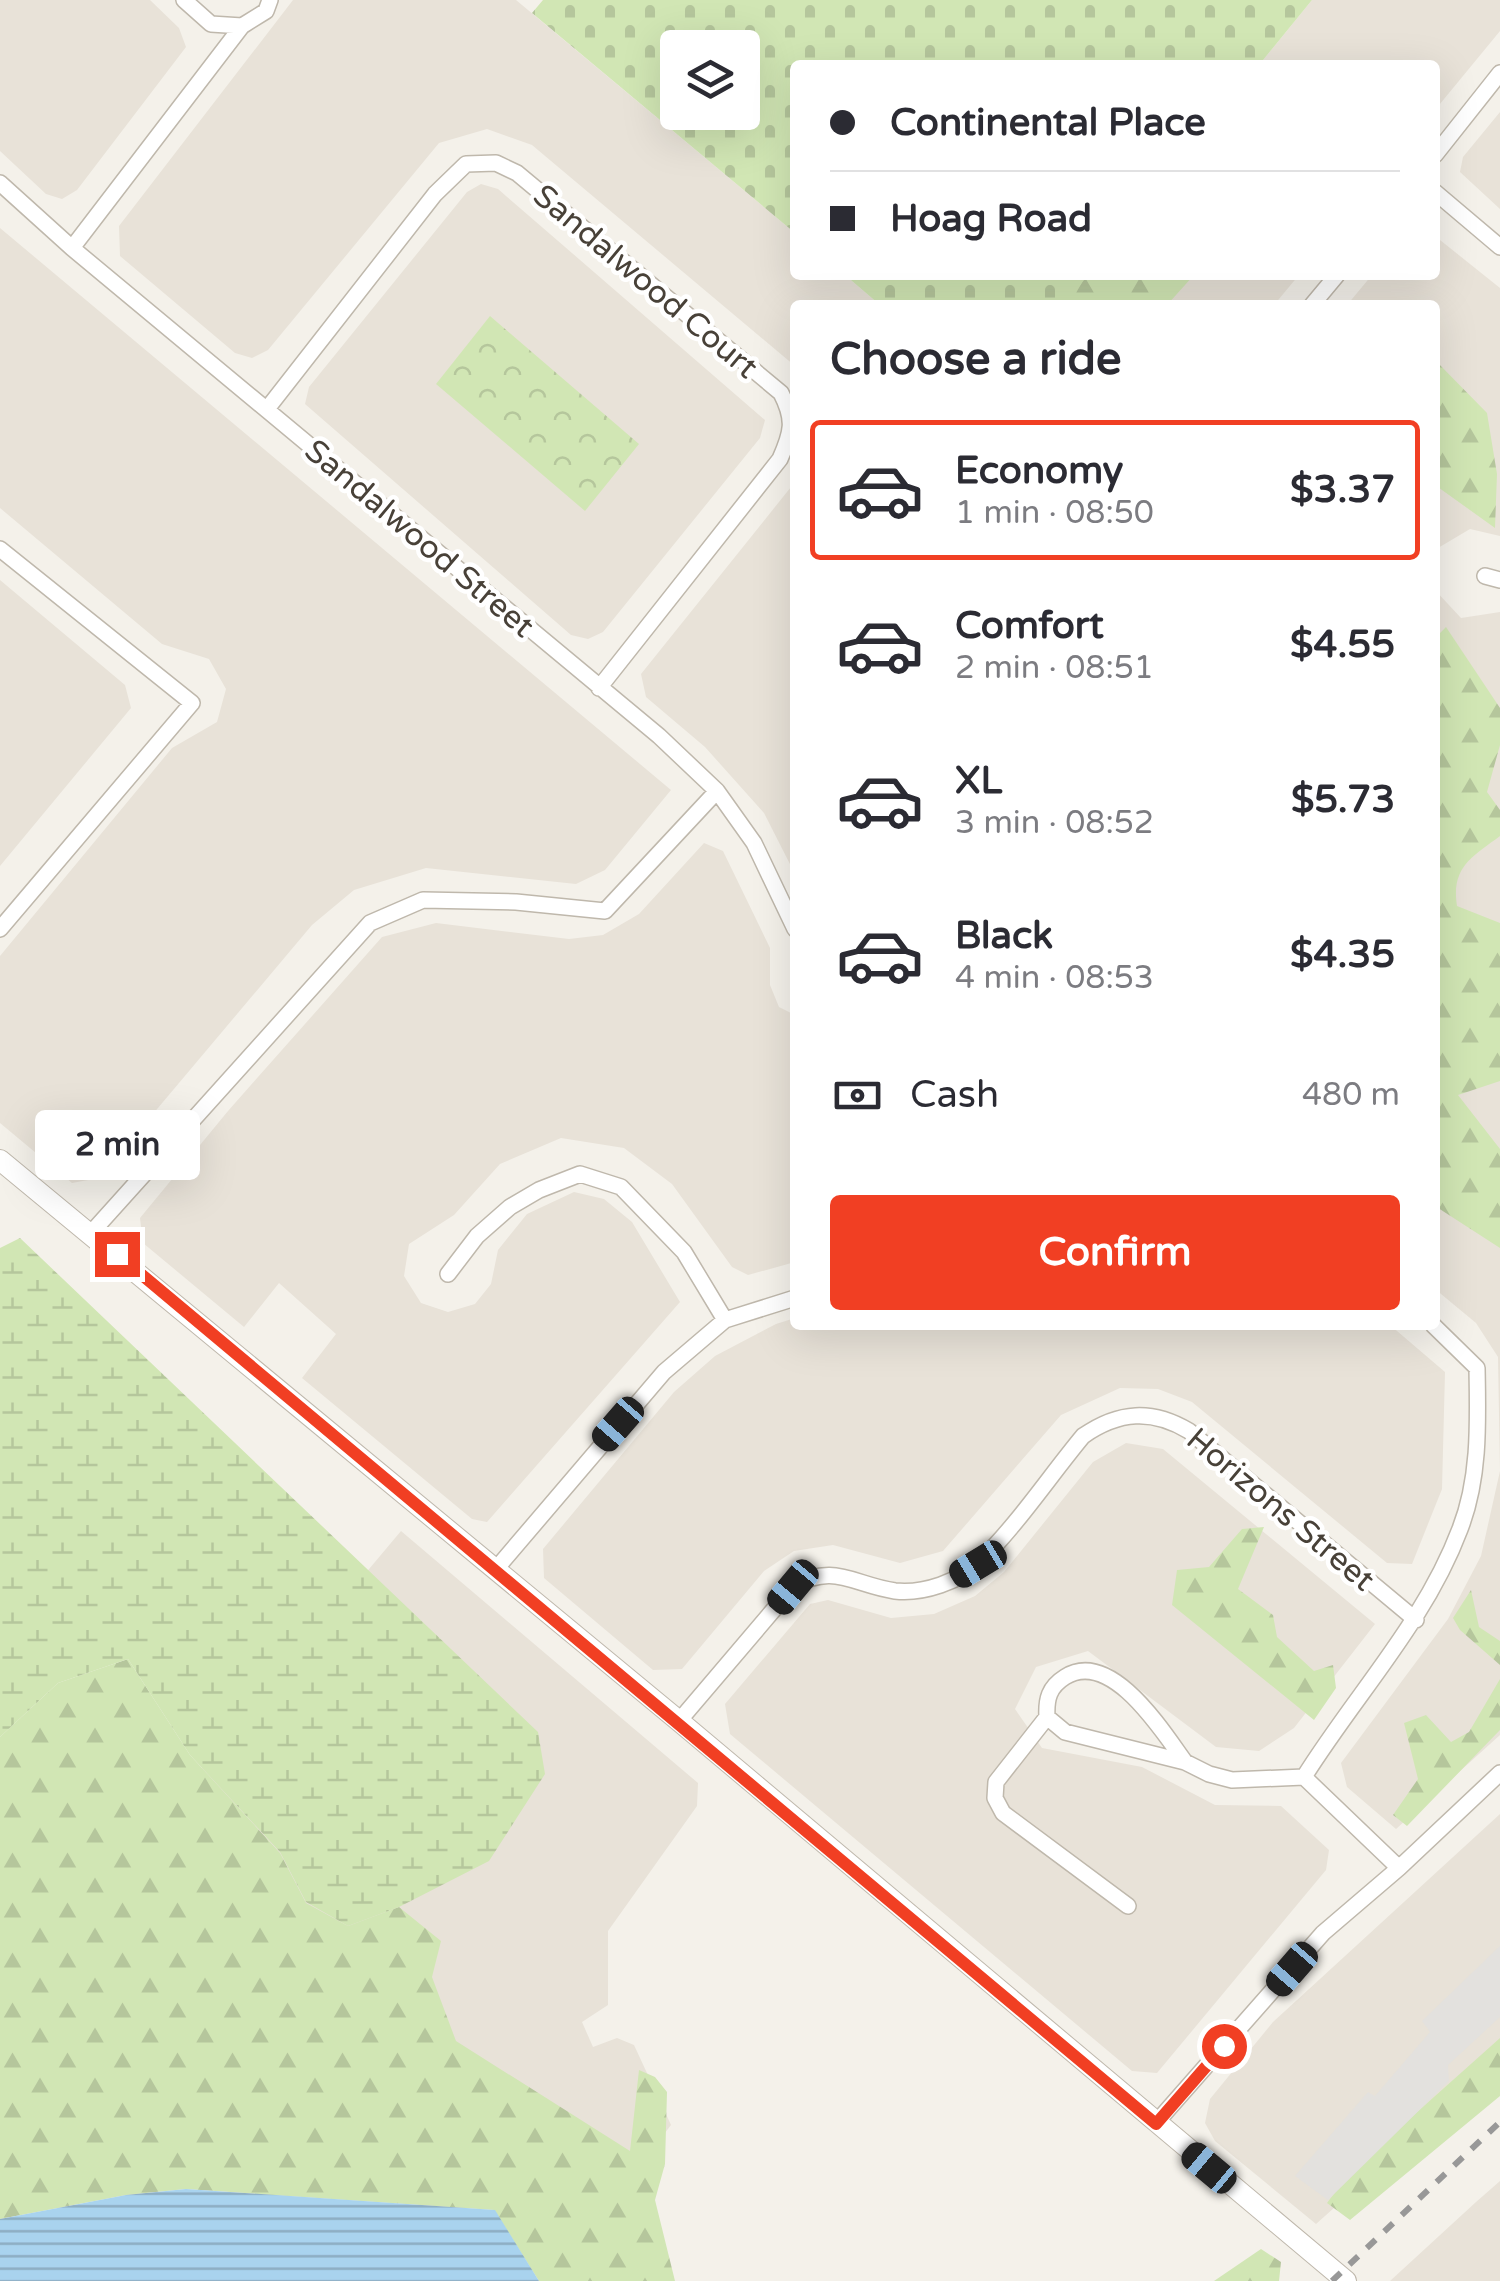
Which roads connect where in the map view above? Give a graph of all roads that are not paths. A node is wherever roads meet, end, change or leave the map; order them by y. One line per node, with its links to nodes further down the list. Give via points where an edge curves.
1 (184, 0): 3 (street, via 212,24)
2 (270, 0): 3 (street, via 266,11)
3 (242, 26): 8 (street)
4 (1500, 73): 5 (street)
5 (1440, 148)
6 (0, 183): 8 (street, Sandalwood Street)
7 (1440, 196): 9 (street)
8 (72, 248): 12 (street, Sandalwood Street)
9 (1500, 248)
10 (1333, 280): 11 (street)
11 (1316, 300)
12 (266, 409): 13 (street, Sandalwood Court, via 435,194 466,164 496,163 517,173 766,381); 16 (street, Sandalwood Street)
13 (790, 410)
14 (790, 438): 16 (street, Sandalwood Court)
15 (0, 549): 19 (street, via 192,703)
16 (599, 688): 17 (street, Sandalwood Street)
17 (717, 792): 18 (street, Sandalwood Street, via 754,843); 21 (street, via 605,910 423,900 370,923)
18 (790, 919)
19 (0, 929)
20 (0, 1160): 21 (street)
21 (92, 1232): 26 (street)
22 (448, 1274): 24 (street, via 510,1208 580,1174 622,1187 684,1252)
23 (790, 1300): 24 (street)
24 (725, 1320): 26 (street, via 664,1372)
25 (1438, 1330): 27 (street, via 1477,1368 1478,1450 1461,1527)
26 (496, 1570): 29 (street)
27 (1416, 1620): 29 (street, Horizons Street, via 1189,1431 1150,1414 1125,1416 1083,1436 978,1564 955,1578 898,1592 836,1574 810,1576 793,1587); 32 (street)
28 (1046, 1718): 30 (street, via 1065,1732); 30 (street, via 1055,1683 1072,1672 1095,1673 1145,1706); 34 (street, via 996,1782 995,1798 1003,1813)
29 (679, 1721): 35 (street)
30 (1185, 1762): 32 (street, via 1232,1780)
31 (1500, 1773): 33 (street)
32 (1304, 1777): 33 (street)
33 (1398, 1868): 35 (street, via 1324,1933)
34 (1128, 1906)
35 (1156, 2124): 36 (street)
36 (1346, 2281)

